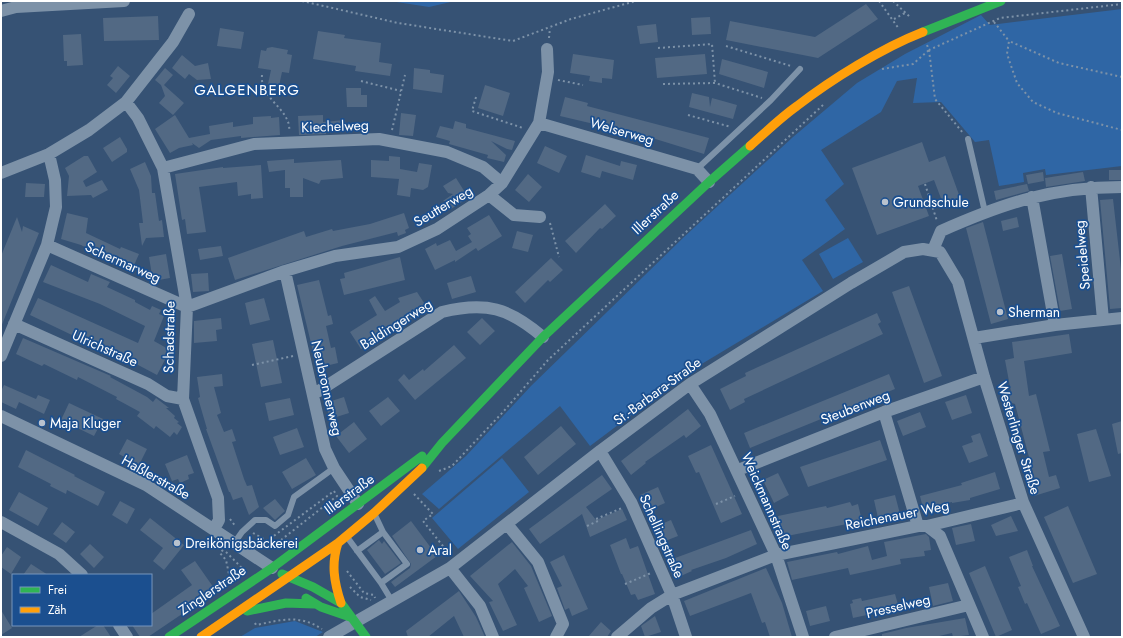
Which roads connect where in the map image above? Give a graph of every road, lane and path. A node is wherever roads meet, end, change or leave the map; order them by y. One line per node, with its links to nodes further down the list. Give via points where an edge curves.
1 (124, 1): 7 (street)
2 (302, 1): 3 (path, via 398,23 513,41 571,19)
3 (636, 1)
4 (879, 1): 14 (path)
5 (893, 1): 11 (path)
6 (1001, 1): 16 (main road, Illerstraße)
7 (104, 2): 10 (street, via 16,7)
8 (1122, 4): 15 (path, via 1000,18)
9 (956, 8): 16 (main road, Illerstraße, via 930,22)
10 (1, 11)
11 (905, 13): 13 (path); 14 (path)
12 (189, 14): 37 (street, via 173,42)
13 (910, 17)
14 (894, 20): 16 (path)
15 (994, 22): 17 (path); 22 (path)
16 (910, 37): 49 (main road, Illerstraße, via 832,81 796,106)
17 (1009, 41): 27 (path, via 1059,63); 41 (path, via 1007,54 1017,83 1032,102 1057,113)
18 (926, 42): 22 (path)
19 (726, 46): 23 (path)
20 (658, 48): 30 (path, via 712,44)
21 (547, 49): 28 (street, Seutterweg)
22 (929, 50): 24 (path, via 913,64); 42 (path, via 935,99)
23 (800, 69): 35 (lane)
24 (878, 70)
25 (262, 75): 44 (path, via 261,82 269,97 288,121)
26 (405, 75): 33 (path)
27 (1122, 77)
28 (547, 78): 32 (path); 39 (street, Seutterweg)
29 (361, 81): 33 (path)
30 (715, 83): 31 (path); 35 (path)
31 (663, 84)
32 (583, 85)
33 (401, 91): 43 (path)
34 (476, 97): 39 (path, via 472,111)
35 (771, 100): 40 (lane)
36 (827, 101): 83 (path, via 548,360 452,466)
37 (126, 102): 45 (street, via 89,130); 46 (street, Schadstraße, via 138,118)
38 (688, 115): 40 (path)
39 (536, 127): 47 (street, Welserweg); 50 (street, Seutterweg)
40 (740, 129): 47 (lane)
41 (1122, 130)
42 (968, 139): 56 (lane)
43 (390, 141): 44 (street, Kiechelweg, via 379,139); 50 (street, Kiechelweg, via 447,152 483,167)
44 (291, 142): 46 (street, Kiechelweg, via 254,144)
45 (49, 154): 48 (street); 59 (street, via 55,180 56,207)
46 (163, 168): 63 (street, Schadstraße)
47 (697, 169): 49 (street)
48 (1, 173)
49 (709, 182): 68 (main road, Illerstraße)
50 (502, 183): 54 (street, Seutterweg)
51 (925, 184): 58 (path)
52 (1091, 187): 53 (street); 55 (street); 65 (street, Speidelweg)
53 (1122, 187)
54 (489, 195): 57 (street, via 514,215); 62 (street, Seutterweg, via 437,230 398,247 335,256)
55 (1032, 197): 56 (street); 67 (street)
56 (986, 212): 58 (street)
57 (540, 217): 61 (path, via 550,224)
58 (941, 231): 60 (street)
59 (47, 245): 63 (street, Schermarweg); 66 (street)
60 (933, 250): 69 (street, Westerlinger Straße, via 940,252 958,282); 74 (street, St.-Barbara-Straße, via 904,252)
61 (559, 257)
62 (285, 272): 63 (street, Seutterweg); 70 (street, Neubronnerweg)
63 (187, 307): 76 (street, Schadstraße)
64 (1122, 318): 65 (street)
65 (1103, 320): 67 (street)
66 (14, 324): 71 (street); 76 (street, Ulrichstraße, via 148,384 167,396)
67 (1055, 325): 69 (street)
68 (543, 337): 75 (street, Baldingerweg, via 504,310 461,307 448,310); 79 (main road, Illerstraße)
69 (974, 338): 73 (street, Westerlinger Straße)
70 (304, 353): 72 (path); 75 (street, Neubronnerweg)
71 (1, 356)
72 (252, 365)
73 (984, 377): 77 (street, Steubenweg); 86 (street, Westerlinger Straße)
74 (690, 384): 80 (street, St.-Barbara-Straße); 82 (street, Weickmannstraße, via 710,414)
75 (314, 394): 81 (street, Neubronnerweg, via 325,449)
76 (183, 399): 95 (street, Schadstraße, via 218,498 219,520)
77 (884, 412): 82 (street, Steubenweg); 94 (street)
78 (1, 416): 95 (street, Haßlerstraße, via 146,485)
79 (442, 443): 84 (main road, Illerstraße, via 427,464); 88 (main road, Illerstraße)
80 (600, 451): 87 (street, Schellingstraße); 92 (street, St.-Barbara-Straße)
81 (334, 468): 88 (street, Neubronnerweg); 99 (lane, via 294,497 288,515 275,526 266,520 255,520)
82 (738, 470): 85 (street, Weickmannstraße)
83 (432, 474)
84 (406, 484): 90 (main road, Illerstraße); 105 (path, via 432,514 423,521)
85 (747, 490): 89 (path); 103 (street, Weickmannstraße)
86 (1023, 502): 94 (street, Reichenauer Weg); 139 (street, Westerlinger Straße)
87 (632, 503): 93 (path, via 596,519 598,521); 108 (street, Schellingstraße)
88 (358, 504): 107 (main road, Illerstraße)
89 (716, 504)
90 (374, 513): 96 (lane); 98 (main road, Illerstraße)
91 (1, 522): 109 (street, via 60,554)
92 (507, 524): 105 (street, St.-Barbara-Straße); 133 (street, via 538,562 549,587 563,624)
93 (588, 526)
94 (922, 526): 103 (street, Reichenauer Weg); 121 (street, via 940,536)
95 (214, 529): 99 (street, Haßlerstraße)
96 (383, 532): 102 (lane); 113 (lane, via 407,564)
97 (252, 533): 100 (path)
98 (346, 536): 101 (main road, Illerstraße); 102 (lane)
99 (233, 541): 107 (street, Haßlerstraße); 112 (path, via 220,553 226,560 231,575)
100 (267, 541): 100 (path, via 272,547 337,496 334,491)
101 (338, 543): 110 (main road, via 334,555); 111 (main road, Illerstraße)
102 (357, 550): 113 (lane)
103 (776, 555): 116 (street, Reichenauer Weg); 136 (street, Weickmannstraße)
104 (229, 556): 106 (path)
105 (454, 566): 118 (street, St.-Barbara-Straße, via 423,586); 132 (street, via 480,606)
106 (242, 568)
107 (272, 568): 111 (main road, Haßlerstraße); 129 (main road, Zinglerstraße)
108 (661, 569): 114 (path); 116 (street, Schellingstraße)
109 (81, 574)
110 (333, 575): 119 (main road); 122 (path, via 344,566 364,593 374,595)
111 (288, 578): 119 (main road, Haßlerstraße, via 313,587); 120 (main road, Haßlerstraße, via 301,594); 123 (main road)
112 (230, 581)
113 (381, 583): 118 (lane)
114 (625, 584)
115 (351, 588): 117 (path, via 360,597)
116 (672, 595): 134 (street, Reichenauer Weg, via 651,608); 135 (street, Schellingstraße)
117 (369, 598)
118 (392, 601): 122 (street, St.-Barbara-Straße)
119 (341, 602): 124 (main road)
120 (314, 604): 123 (main road, via 280,604); 124 (main road, Haßlerstraße)
121 (969, 605): 137 (street, Presselweg); 138 (street)
122 (379, 609): 124 (street, St.-Barbara-Straße)
123 (239, 612): 130 (main road)
124 (353, 620): 127 (street); 131 (main road)
125 (254, 621): 127 (path, via 256,625 288,618 298,619 320,627)
126 (120, 626): 128 (street)
127 (330, 636)
128 (127, 637)
129 (169, 637)
130 (201, 637)
131 (366, 637)
132 (493, 637)
133 (556, 637)
134 (617, 637)
135 (686, 637)
136 (803, 637)
137 (835, 637)
138 (983, 637)
139 (1084, 637)

